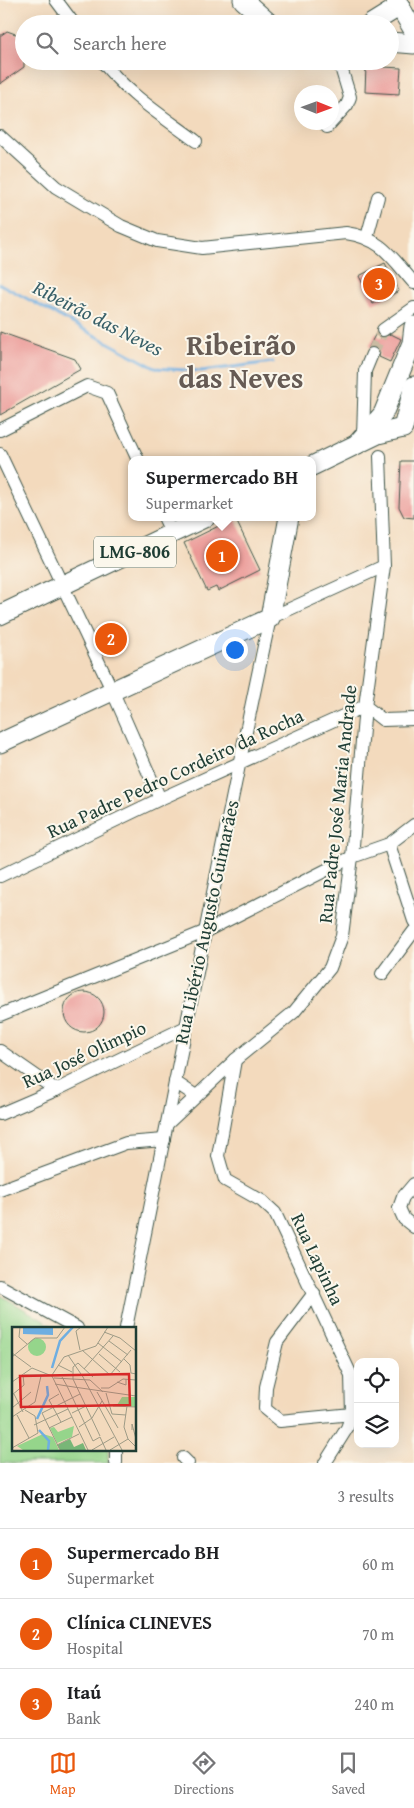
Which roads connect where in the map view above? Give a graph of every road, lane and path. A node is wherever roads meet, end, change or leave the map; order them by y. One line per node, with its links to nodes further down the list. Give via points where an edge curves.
1 (56, 0): 4 (street)
2 (243, 0): 5 (highway)
3 (398, 3): 6 (highway); 7 (highway)
4 (67, 15)
5 (260, 15)
6 (383, 15)
7 (414, 31)
8 (399, 43): 9 (highway)
9 (414, 44)
10 (109, 70): 14 (street, via 149,106)
11 (342, 70): 12 (street, via 350,97)
12 (339, 114)
13 (0, 136): 16 (street, via 56,187 121,226 157,241 202,248 346,233)
14 (196, 140)
15 (378, 197): 16 (street)
16 (367, 237): 17 (street, via 378,243)
17 (414, 283)
18 (414, 308): 20 (street)
19 (414, 326): 23 (highway, via 412,343)
20 (383, 330)
21 (372, 354): 26 (street, via 365,371)
22 (414, 386): 25 (highway)
23 (383, 414): 25 (highway); 26 (highway)
24 (0, 430): 28 (street, via 87,386 108,393)
25 (408, 430): 26 (highway, via 379,433)
26 (360, 440): 30 (highway)
27 (0, 454): 35 (street)
28 (136, 456)
29 (380, 456): 34 (street, Rua Padre José Maria Andrade)
30 (316, 464)
31 (189, 521): 33 (highway, LMG-806)
32 (288, 521): 37 (highway, Rua Libério Augusto Guimarães)
33 (168, 526): 35 (highway, LMG-806)
34 (384, 566): 37 (street); 39 (street, Rua Padre José Maria Andrade)
35 (63, 586): 36 (highway, LMG-806); 38 (street)
36 (0, 615)
37 (270, 618): 38 (highway); 42 (street, Rua Libério Augusto Guimarães)
38 (112, 690): 41 (highway); 43 (street)
39 (365, 706): 40 (street, via 383,720); 42 (street, Rua Padre Pedro Cordeiro da Rocha); 46 (street, Rua Padre José Maria Andrade)
40 (414, 719)
41 (0, 743)
42 (239, 763): 43 (street, Rua Padre Pedro Cordeiro da Rocha); 50 (street, Rua Libério Augusto Guimarães)
43 (160, 799): 47 (street, Rua Padre Pedro Cordeiro da Rocha)
44 (414, 825): 45 (street)
45 (389, 844): 46 (street); 48 (street)
46 (352, 857): 50 (street); 55 (street, Rua Padre José Maria Andrade, via 342,936 330,968 294,1012)
47 (0, 875)
48 (414, 921)
49 (414, 931): 51 (street)
50 (204, 932): 52 (street); 53 (street, Rua Libério Augusto Guimarães)
51 (382, 974)
52 (0, 1015)
53 (184, 1028): 56 (street, Rua Libério Augusto Guimarães); 57 (street, Rua José Olimpio)
54 (0, 1051): 57 (street)
55 (235, 1060): 58 (street, Rua Padre José Maria Andrade); 66 (street, Rua Lapinha, via 218,1156 225,1180 262,1201 275,1213)
56 (174, 1082): 58 (street); 60 (street, Rua Libério Augusto Guimarães)
57 (56, 1090): 59 (street, Rua José Olimpio)
58 (196, 1096): 60 (street, Rua Padre José Maria Andrade)
59 (0, 1114)
60 (167, 1124): 61 (street, Rua Libério Augusto Guimarães)
61 (164, 1140): 63 (street, via 126,1143); 68 (street, Rua Libério Augusto Guimarães)
62 (414, 1184): 64 (street, via 399,1208 404,1219)
63 (0, 1190)
64 (414, 1227)
65 (0, 1286): 67 (street)
66 (314, 1293): 69 (street, Rua Lapinha, via 351,1375); 69 (street, via 277,1342 266,1387 265,1409 280,1421)
67 (75, 1327)
68 (126, 1327)
69 (352, 1414): 72 (street, Rua Lapinha)
70 (116, 1450): 71 (street)
71 (116, 1463)
72 (325, 1463)

